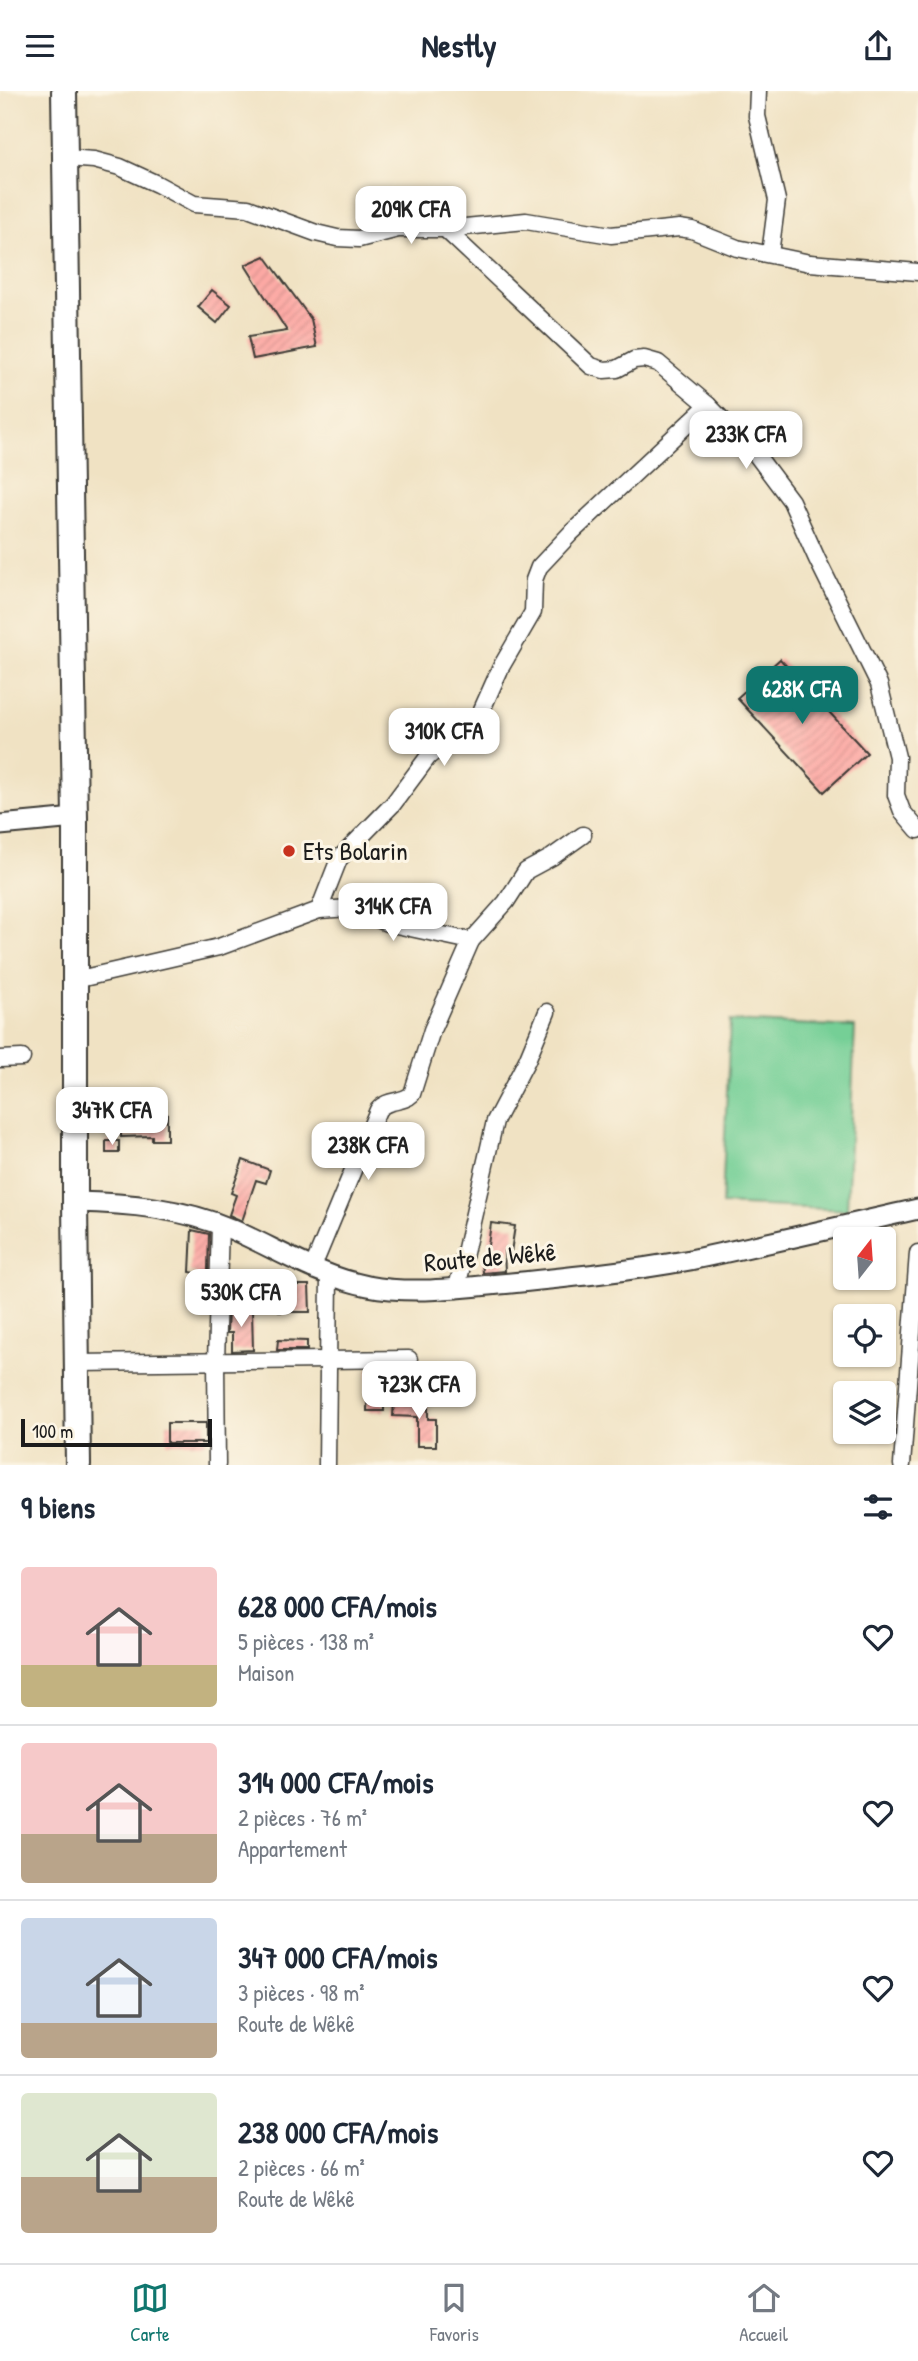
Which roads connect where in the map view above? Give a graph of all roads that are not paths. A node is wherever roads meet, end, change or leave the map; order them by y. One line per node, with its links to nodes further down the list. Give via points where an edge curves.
1 (64, 91): 3 (highway)
2 (758, 91): 5 (street, via 757,116 777,199)
3 (66, 158): 4 (street, via 120,167 194,204 248,208 337,238 359,239 417,227); 8 (highway)
4 (445, 229): 5 (street, via 526,221 611,235 680,228); 7 (street, via 592,366 617,369 644,359 657,363)
5 (770, 254): 6 (street, via 810,263)
6 (918, 272)
7 (708, 405): 10 (street, via 755,453 791,501 879,684 897,757 896,795); 12 (street, via 539,567 533,612 480,714 428,757 393,804 339,859)
8 (75, 818): 9 (street); 14 (highway)
9 (0, 825)
10 (918, 830)
11 (583, 835): 13 (street, via 526,871)
12 (319, 910): 13 (street, via 351,908 387,923); 14 (street, via 219,947)
13 (471, 941): 22 (street, via 432,1030 412,1094 378,1109)
14 (75, 980): 18 (highway)
15 (548, 1012): 23 (street, via 495,1121)
16 (22, 1058): 17 (street)
17 (0, 1059)
18 (75, 1202): 20 (street, Route de Wêkê, via 151,1207); 27 (highway)
19 (918, 1209): 23 (street, Route de Wêkê, via 689,1260 594,1275)
20 (220, 1225): 22 (street, Route de Wêkê); 26 (street)
21 (918, 1253): 31 (street)
22 (320, 1272): 23 (street, Route de Wêkê, via 399,1290); 25 (street)
23 (457, 1288)
24 (410, 1359): 25 (street)
25 (328, 1360): 26 (street); 30 (street)
26 (216, 1361): 27 (street); 29 (street)
27 (77, 1363): 28 (highway)
28 (78, 1465)
29 (217, 1465)
30 (327, 1465)
31 (902, 1465)

